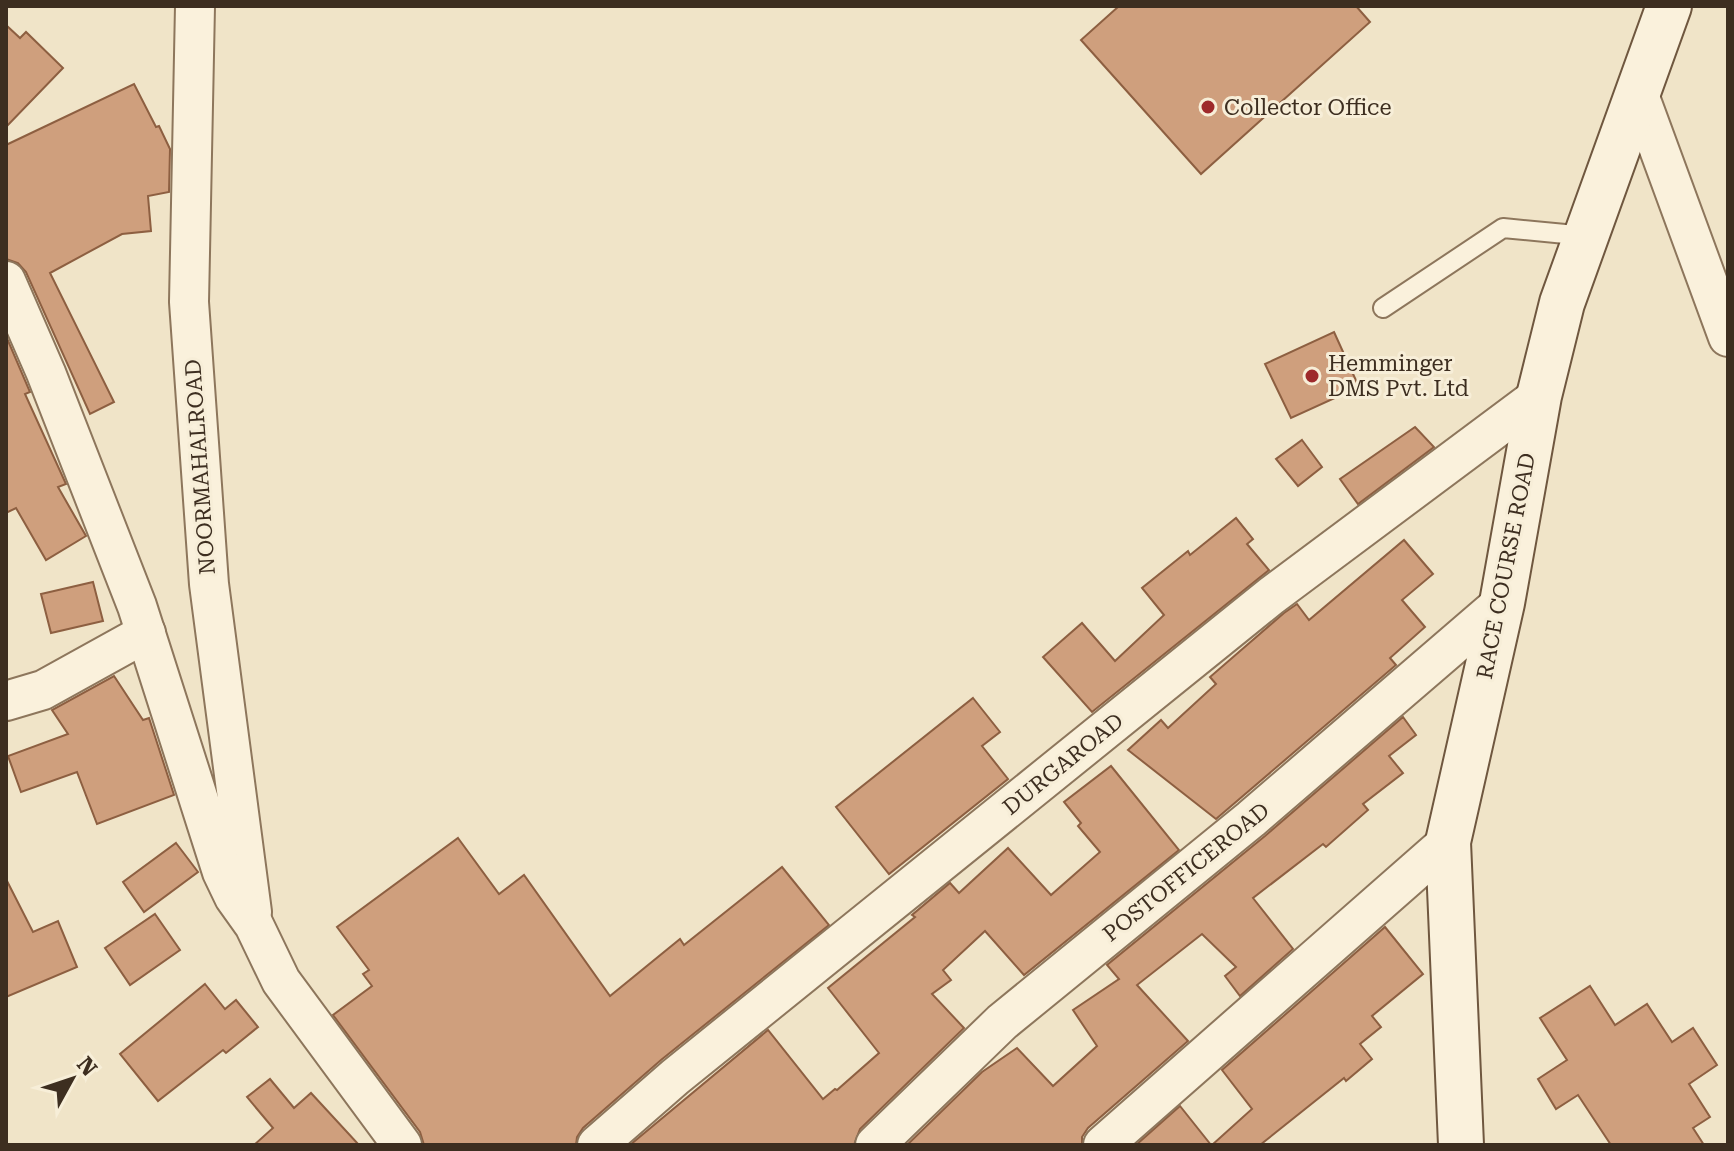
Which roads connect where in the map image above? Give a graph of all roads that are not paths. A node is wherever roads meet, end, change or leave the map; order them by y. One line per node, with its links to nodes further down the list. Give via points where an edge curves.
1 (195, 6): 13 (street, NOORMAHALROAD, via 189,302 209,584)
2 (1669, 6): 3 (main road, RACE COURSE ROAD)
3 (1638, 92): 4 (main road, RACE COURSE ROAD); 7 (street)
4 (1586, 236): 6 (lane, via 1503,228); 8 (main road, RACE COURSE ROAD, via 1562,303)
5 (6, 281): 10 (street)
6 (1383, 308)
7 (1728, 337)
8 (1539, 396): 9 (main road, RACE COURSE ROAD); 15 (street, DURGAROAD, via 1271,596)
9 (1502, 603): 12 (main road, RACE COURSE ROAD); 16 (street, POSTOFFICEROAD, via 1251,819 1002,1022)
10 (146, 633): 11 (street, via 43,690); 13 (street, via 222,872)
11 (6, 701)
12 (1448, 842): 17 (street); 18 (main road, RACE COURSE ROAD)
13 (254, 925): 14 (street, via 281,981)
14 (402, 1145)
15 (597, 1145)
16 (875, 1145)
17 (1103, 1145)
18 (1461, 1145)

